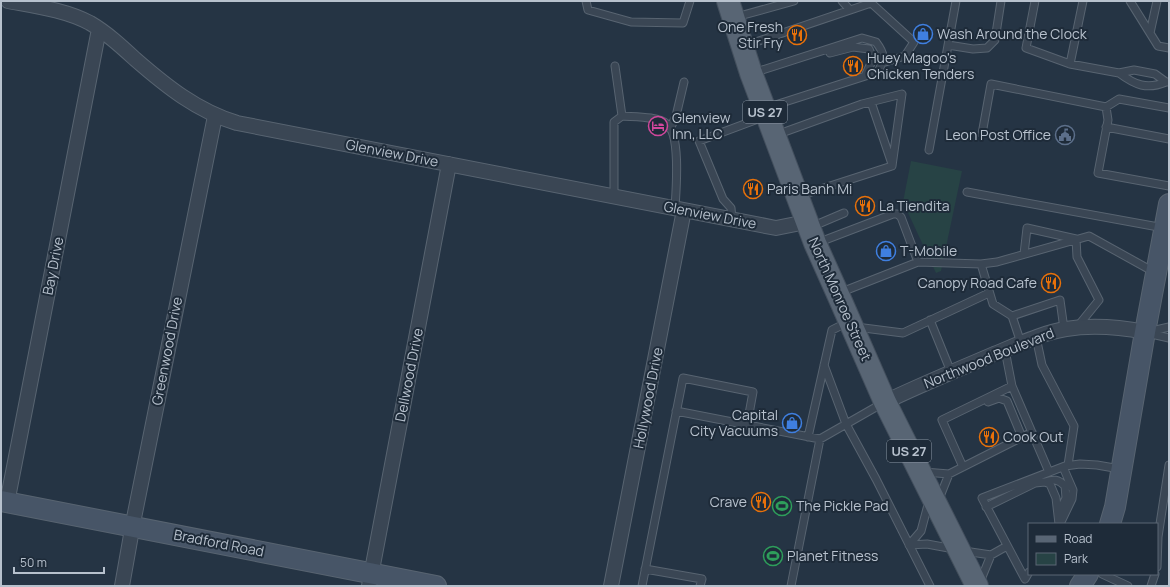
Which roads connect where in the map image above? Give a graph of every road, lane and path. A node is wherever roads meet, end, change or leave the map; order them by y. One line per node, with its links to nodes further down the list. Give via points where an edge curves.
1 (8, 1): 15 (street, Glenview Drive, via 70,15)
2 (586, 1): 3 (lane, via 588,10 631,22 683,23)
3 (690, 1)
4 (794, 1): 13 (lane)
5 (842, 1): 14 (lane)
6 (956, 1): 17 (lane)
7 (1001, 1): 17 (lane, via 995,40 987,48 973,50)
8 (1035, 1): 22 (lane, via 1026,48)
9 (1082, 1): 22 (lane)
10 (1130, 1): 16 (lane)
11 (1157, 1): 16 (lane)
12 (870, 2): 14 (lane); 21 (lane, via 914,42 905,56)
13 (731, 6): 18 (main road, North Monroe Street / US 27)
14 (850, 10): 18 (lane)
15 (99, 29): 32 (street, Glenview Drive, via 166,86); 90 (street, Bay Drive)
16 (1150, 34): 19 (lane, via 1158,46)
17 (948, 45): 39 (lane)
18 (742, 46): 24 (main road, North Monroe Street / US 27)
19 (1169, 48)
20 (792, 60): 21 (lane, via 862,38 876,42 883,52); 24 (lane); 26 (lane, via 804,60 853,47 869,49 873,59)
21 (882, 63): 26 (lane, via 878,72)
22 (1070, 64): 25 (lane)
23 (615, 66): 33 (lane)
24 (751, 73): 34 (main road, North Monroe Street / US 27)
25 (1119, 73): 28 (lane, via 1134,70 1156,74); 28 (lane, via 1132,83 1154,86)
26 (865, 76): 34 (lane)
27 (684, 82): 36 (lane, via 676,116)
28 (1167, 82)
29 (871, 102): 34 (lane); 41 (lane); 41 (lane, via 902,94)
30 (1106, 107): 31 (lane, via 1119,99); 35 (lane); 37 (lane, via 991,84)
31 (1169, 108)
32 (215, 116): 40 (street, Glenview Drive, via 237,123); 96 (street, Greenwood Drive)
33 (622, 116): 36 (lane, via 660,120 668,124); 44 (lane, via 614,122)
34 (768, 120): 45 (main road, North Monroe Street / US 27); 49 (lane, via 699,141 723,199 731,208)
35 (1106, 127): 38 (lane); 42 (lane, via 1098,173)
36 (670, 129): 47 (lane, via 673,134)
37 (982, 134)
38 (1169, 139)
39 (929, 150)
40 (449, 164): 44 (street, Glenview Drive); 107 (street, Dellwood Drive)
41 (892, 166): 45 (lane)
42 (1169, 186)
43 (968, 192): 50 (lane)
44 (614, 196): 47 (street, Glenview Drive)
45 (797, 197): 51 (main road, North Monroe Street / US 27)
46 (1169, 204): 50 (street)
47 (680, 209): 49 (street, Glenview Drive); 110 (street, Hollywood Drive)
48 (844, 213): 51 (lane)
49 (732, 219): 51 (street, Glenview Drive, via 776,228)
50 (1164, 228): 56 (street)
51 (810, 231): 54 (lane, via 897,214 901,217); 57 (main road, North Monroe Street / US 27)
52 (1076, 239): 53 (lane); 53 (lane, via 1028,228); 56 (lane, via 1089,236); 63 (lane, via 1077,257 1099,300)
53 (1024, 254): 55 (lane)
54 (918, 262): 55 (lane); 57 (lane)
55 (981, 264): 58 (lane)
56 (1156, 274): 64 (street)
57 (837, 293): 61 (main road, North Monroe Street / US 27)
58 (989, 293): 59 (lane, via 993,304); 60 (lane)
59 (1012, 316): 63 (lane, via 1060,300); 67 (lane)
60 (930, 320): 61 (lane, via 903,333); 70 (lane)
61 (851, 324): 69 (lane, via 832,330); 72 (main road, North Monroe Street / US 27)
62 (1169, 327): 64 (lane)
63 (1071, 329): 64 (street, Northwood Boulevard, via 1123,328); 65 (street, Northwood Boulevard)
64 (1145, 332): 66 (lane); 84 (street)
65 (1036, 337): 67 (street, Northwood Boulevard); 82 (lane, via 1042,365 1074,426)
66 (1169, 338)
67 (1021, 343): 68 (street, Northwood Boulevard)
68 (1005, 350): 70 (street, Northwood Boulevard); 71 (lane)
69 (824, 366): 74 (lane); 78 (lane)
70 (951, 372): 72 (street, Northwood Boulevard)
71 (1012, 386): 75 (lane, via 942,420); 77 (lane)
72 (885, 402): 74 (lane); 85 (main road, North Monroe Street / US 27)
73 (676, 411): 76 (lane); 76 (lane, via 682,378 753,392); 102 (lane)
74 (846, 424): 80 (lane); 98 (lane)
75 (944, 424): 79 (lane, via 999,398 1009,404); 83 (lane)
76 (747, 425): 78 (lane)
77 (1032, 432): 79 (lane); 86 (lane)
78 (808, 437): 80 (lane)
79 (1022, 438): 83 (lane)
80 (820, 439): 113 (lane)
81 (1169, 465): 97 (lane)
82 (1065, 466): 84 (lane, via 1080,464); 86 (lane); 93 (lane, via 1073,490)
83 (963, 467): 87 (lane)
84 (1122, 469): 95 (street)
85 (919, 471): 87 (lane); 89 (main road, North Monroe Street / US 27)
86 (1049, 472): 91 (lane, via 982,498)
87 (949, 474): 89 (lane)
88 (1045, 482): 91 (lane, via 1035,484); 92 (lane, via 1050,484 1056,498); 92 (lane, via 1053,479 1061,481 1065,486 1066,498)
89 (933, 500): 98 (lane, via 921,531); 100 (main road, North Monroe Street / US 27)
90 (4, 502): 96 (street, Bradford Road)
91 (986, 507): 99 (lane)
92 (1058, 515): 94 (lane)
93 (1060, 523)
94 (1060, 523)
95 (1110, 523)
96 (132, 526): 107 (street, Bradford Road); 108 (street, Greenwood Drive)
97 (1158, 537)
98 (909, 545): 100 (lane, via 927,544); 114 (lane)
99 (1007, 546): 101 (lane); 103 (lane, via 1025,579)
100 (958, 550): 101 (lane); 115 (main road, North Monroe Street / US 27)
101 (991, 555): 115 (lane)
102 (645, 569): 111 (lane); 112 (lane, via 702,579)
103 (1028, 574)
104 (1087, 575): 116 (street)
105 (1104, 575): 117 (lane)
106 (1155, 575): 118 (lane)
107 (370, 580): 109 (street, Bradford Road)
108 (122, 586)
109 (436, 586)
110 (611, 586)
111 (642, 586)
112 (700, 586)
113 (792, 586)
114 (930, 586)
115 (978, 586)
116 (1080, 586)
117 (1128, 586)
118 (1151, 586)

